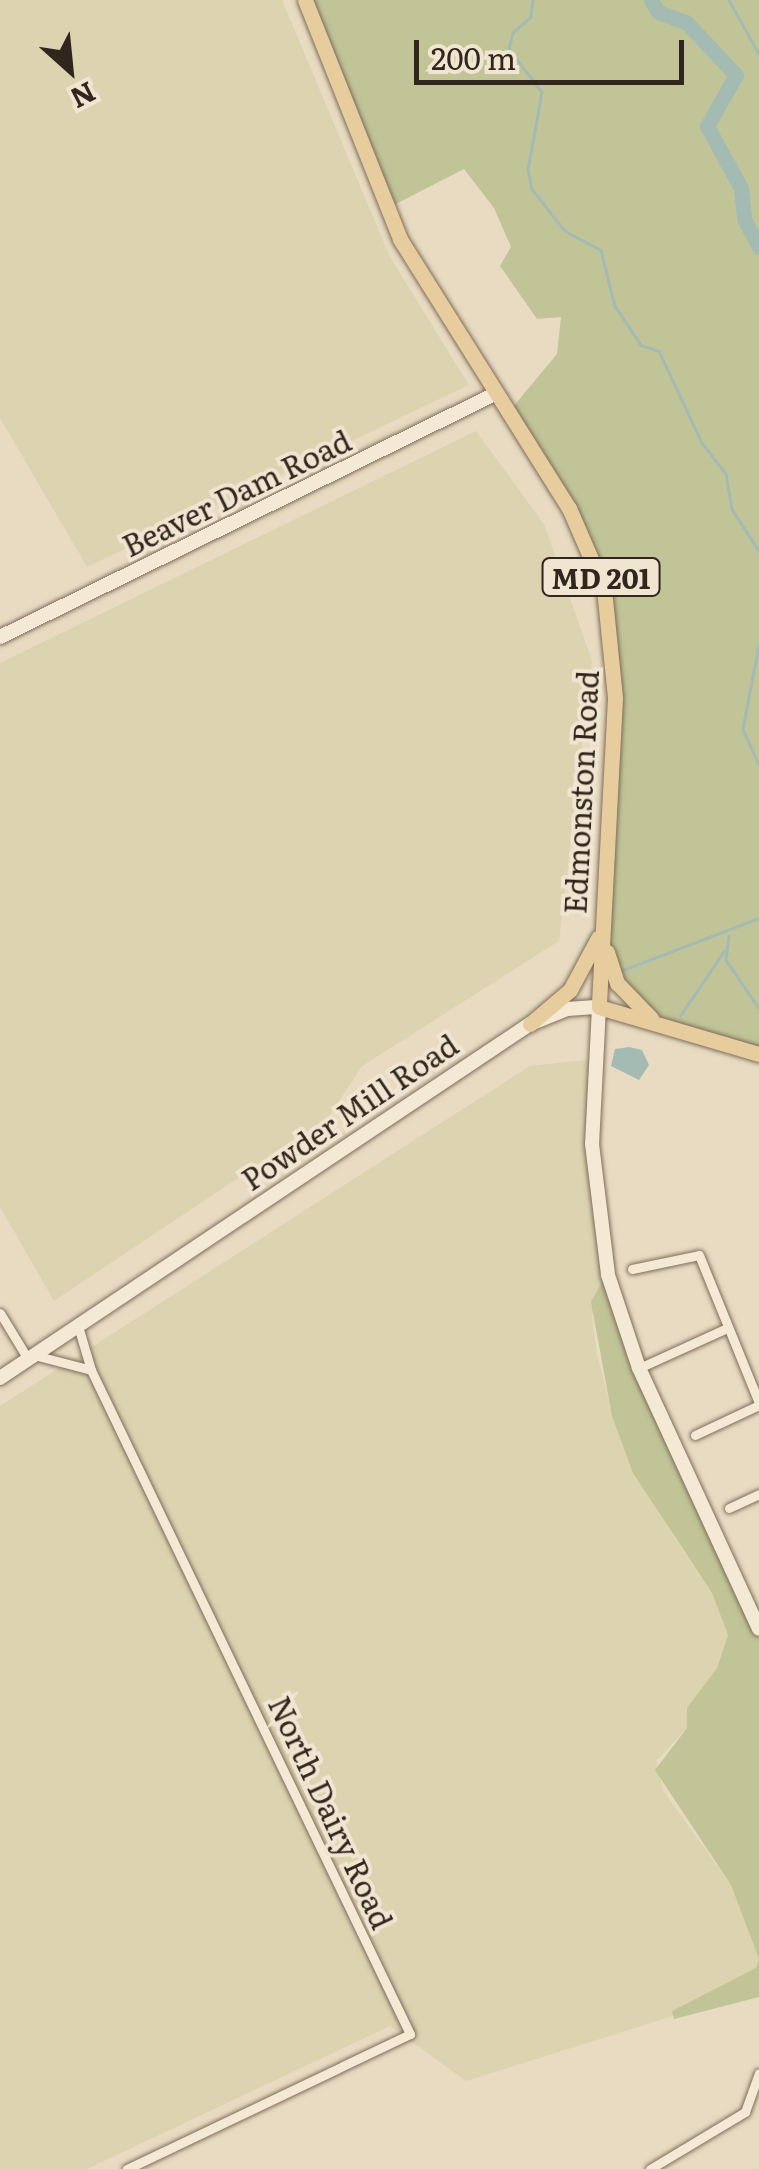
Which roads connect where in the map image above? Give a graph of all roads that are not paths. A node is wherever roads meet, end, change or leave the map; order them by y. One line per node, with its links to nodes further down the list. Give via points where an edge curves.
1 (305, 0): 2 (main road, Edmonston Road / MD 201, via 400,239)
2 (495, 394): 3 (main road, Beaver Dam Road); 4 (main road, Edmonston Road / MD 201, via 569,508 608,607 615,698)
3 (0, 637)
4 (602, 930): 5 (main road, Edmonston Road / MD 201); 6 (main road, via 582,975); 7 (main road, via 617,983)
5 (599, 1008): 6 (main road, Powder Mill Road, via 567,1009); 7 (main road, Powder Mill Road); 14 (main road, Edmonston Road, via 596,1208 612,1289)
6 (530, 1024): 11 (main road, Powder Mill Road)
7 (658, 1024): 8 (main road, Powder Mill Road)
8 (759, 1054)
9 (632, 1269): 12 (street, via 699,1255)
10 (0, 1314): 13 (street)
11 (78, 1326): 13 (main road, Powder Mill Road); 15 (street, North Dairy Road)
12 (726, 1330): 14 (street); 17 (street)
13 (31, 1357): 15 (street); 16 (main road, Powder Mill Road)
14 (640, 1368): 21 (main road, Edmonston Road)
15 (91, 1370): 23 (street, North Dairy Road, via 410,2034)
16 (0, 1378)
17 (759, 1404): 18 (street)
18 (694, 1435)
19 (759, 1494): 20 (street)
20 (728, 1508)
21 (759, 1629)
22 (759, 2072): 24 (street, via 745,2112)
23 (127, 2169)
24 (650, 2169)

